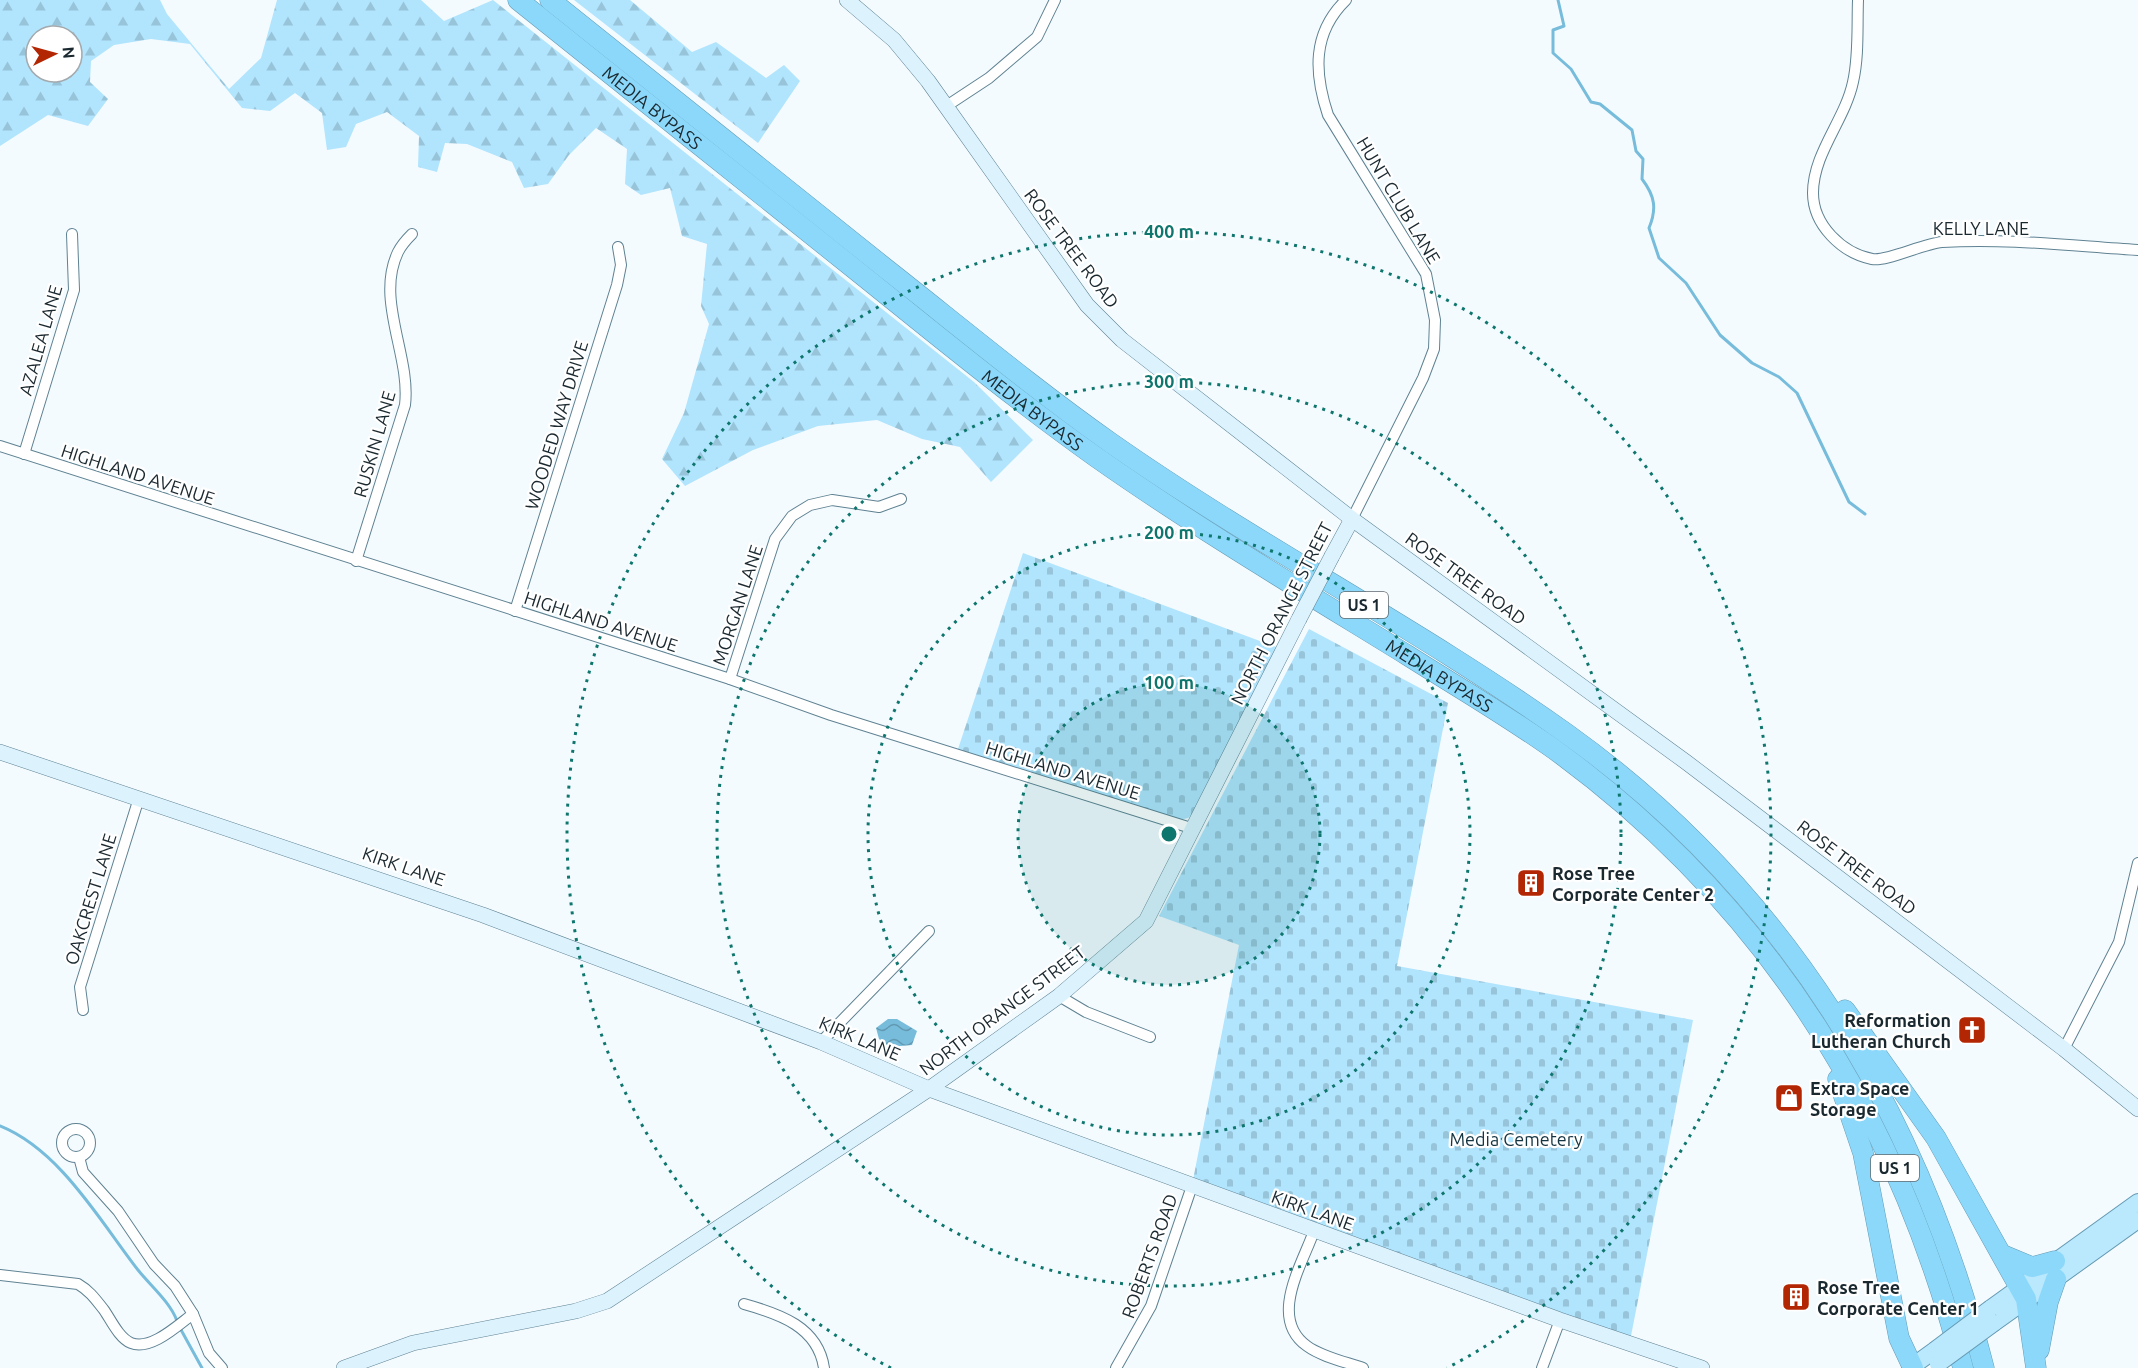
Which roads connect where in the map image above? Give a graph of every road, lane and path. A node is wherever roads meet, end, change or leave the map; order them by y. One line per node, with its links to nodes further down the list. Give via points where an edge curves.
1 (518, 0): 25 (highway, MEDIA BYPASS / US 1, via 1077,443 1189,520 1495,710 1588,775 1696,873 1746,928)
2 (550, 0): 23 (highway, MEDIA BYPASS / US 1, via 1017,373 1098,433 1200,503 1506,693 1600,759 1685,833)
3 (848, 0): 7 (street, ROSE TREE ROAD, via 894,40)
4 (1055, 0): 7 (street, via 1037,37 989,78)
5 (1346, 0): 15 (street, HUNT CLUB LANE, via 1326,26 1318,57 1318,87 1328,115 1426,274 1435,320 1434,348 1423,378)
6 (1858, 0): 11 (street, KELLY LANE, via 1853,83 1816,171 1813,194 1817,212 1837,243 1854,254 1875,260 1918,246 1954,242)
7 (945, 107): 15 (street, ROSE TREE ROAD, via 1098,318)
8 (72, 234): 13 (street, AZALEA LANE, via 74,290)
9 (412, 234): 16 (street, RUSKIN LANE, via 398,251 392,268 391,293 407,386 405,405)
10 (618, 248): 17 (street, WOODED WAY DRIVE, via 621,265 617,285)
11 (2138, 250)
12 (0, 446): 13 (street, HIGHLAND AVENUE)
13 (24, 454): 16 (street, HIGHLAND AVENUE)
14 (901, 499): 18 (street, MORGAN LANE, via 879,507 832,500 792,516 775,539)
15 (1352, 519): 21 (street, NORTH ORANGE STREET, bridge); 30 (street, ROSE TREE ROAD, via 1686,762)
16 (356, 561): 17 (street, HIGHLAND AVENUE)
17 (515, 611): 18 (street, HIGHLAND AVENUE)
18 (730, 679): 21 (street, HIGHLAND AVENUE, via 831,715)
19 (0, 752): 20 (street, KIRK LANE)
20 (139, 798): 27 (street, OAKCREST LANE, via 80,987); 29 (street, KIRK LANE, via 483,915)
21 (1191, 828): 26 (street, NORTH ORANGE STREET, via 1146,921)
22 (2138, 862): 30 (street, via 2119,942)
23 (1761, 915): 38 (highway, via 1845,1009 1920,1113); 54 (highway, MEDIA BYPASS / US 1, via 1828,1005 1894,1118 1945,1238)
24 (929, 931): 29 (street)
25 (1790, 986): 45 (highway, via 1836,1073 1851,1112 1868,1175 1899,1338); 53 (highway, MEDIA BYPASS / US 1, via 1850,1078 1896,1169 1929,1254)
26 (1059, 996): 28 (street, via 1086,1012); 31 (street, NORTH ORANGE STREET)
27 (83, 1010)
28 (1150, 1036)
29 (821, 1042): 31 (street, KIRK LANE)
30 (2064, 1048): 32 (street, ROSE TREE ROAD)
31 (929, 1089): 34 (street, KIRK LANE); 47 (street, NORTH ORANGE STREET, via 607,1301 576,1311 413,1342)
32 (2138, 1110)
33 (79, 1157): 43 (street, via 83,1172 118,1211)
34 (1192, 1186): 37 (street, KIRK LANE); 49 (street, ROBERTS ROAD, via 1151,1306)
35 (2138, 1202): 39 (main road)
36 (2138, 1220): 39 (main road)
37 (1314, 1231): 44 (street, KIRK LANE); 50 (street, via 1289,1299 1288,1318 1295,1335 1308,1347)
38 (2003, 1255): 39 (highway, via 2032,1267); 41 (highway)
39 (2056, 1270): 41 (main road); 55 (highway)
40 (0, 1275): 43 (street, via 78,1284 88,1290 130,1342 151,1341)
41 (2023, 1293): 45 (main road, bridge); 55 (highway)
42 (744, 1304): 48 (street, via 797,1324 823,1356)
43 (188, 1318): 46 (street)
44 (1560, 1320): 51 (street); 52 (street, KIRK LANE)
45 (1920, 1365)
46 (222, 1368)
47 (344, 1368)
48 (824, 1368)
49 (1116, 1368)
50 (1363, 1368)
51 (1542, 1368)
52 (1702, 1368)
53 (1963, 1368)
54 (1984, 1368)
55 (2038, 1368)

